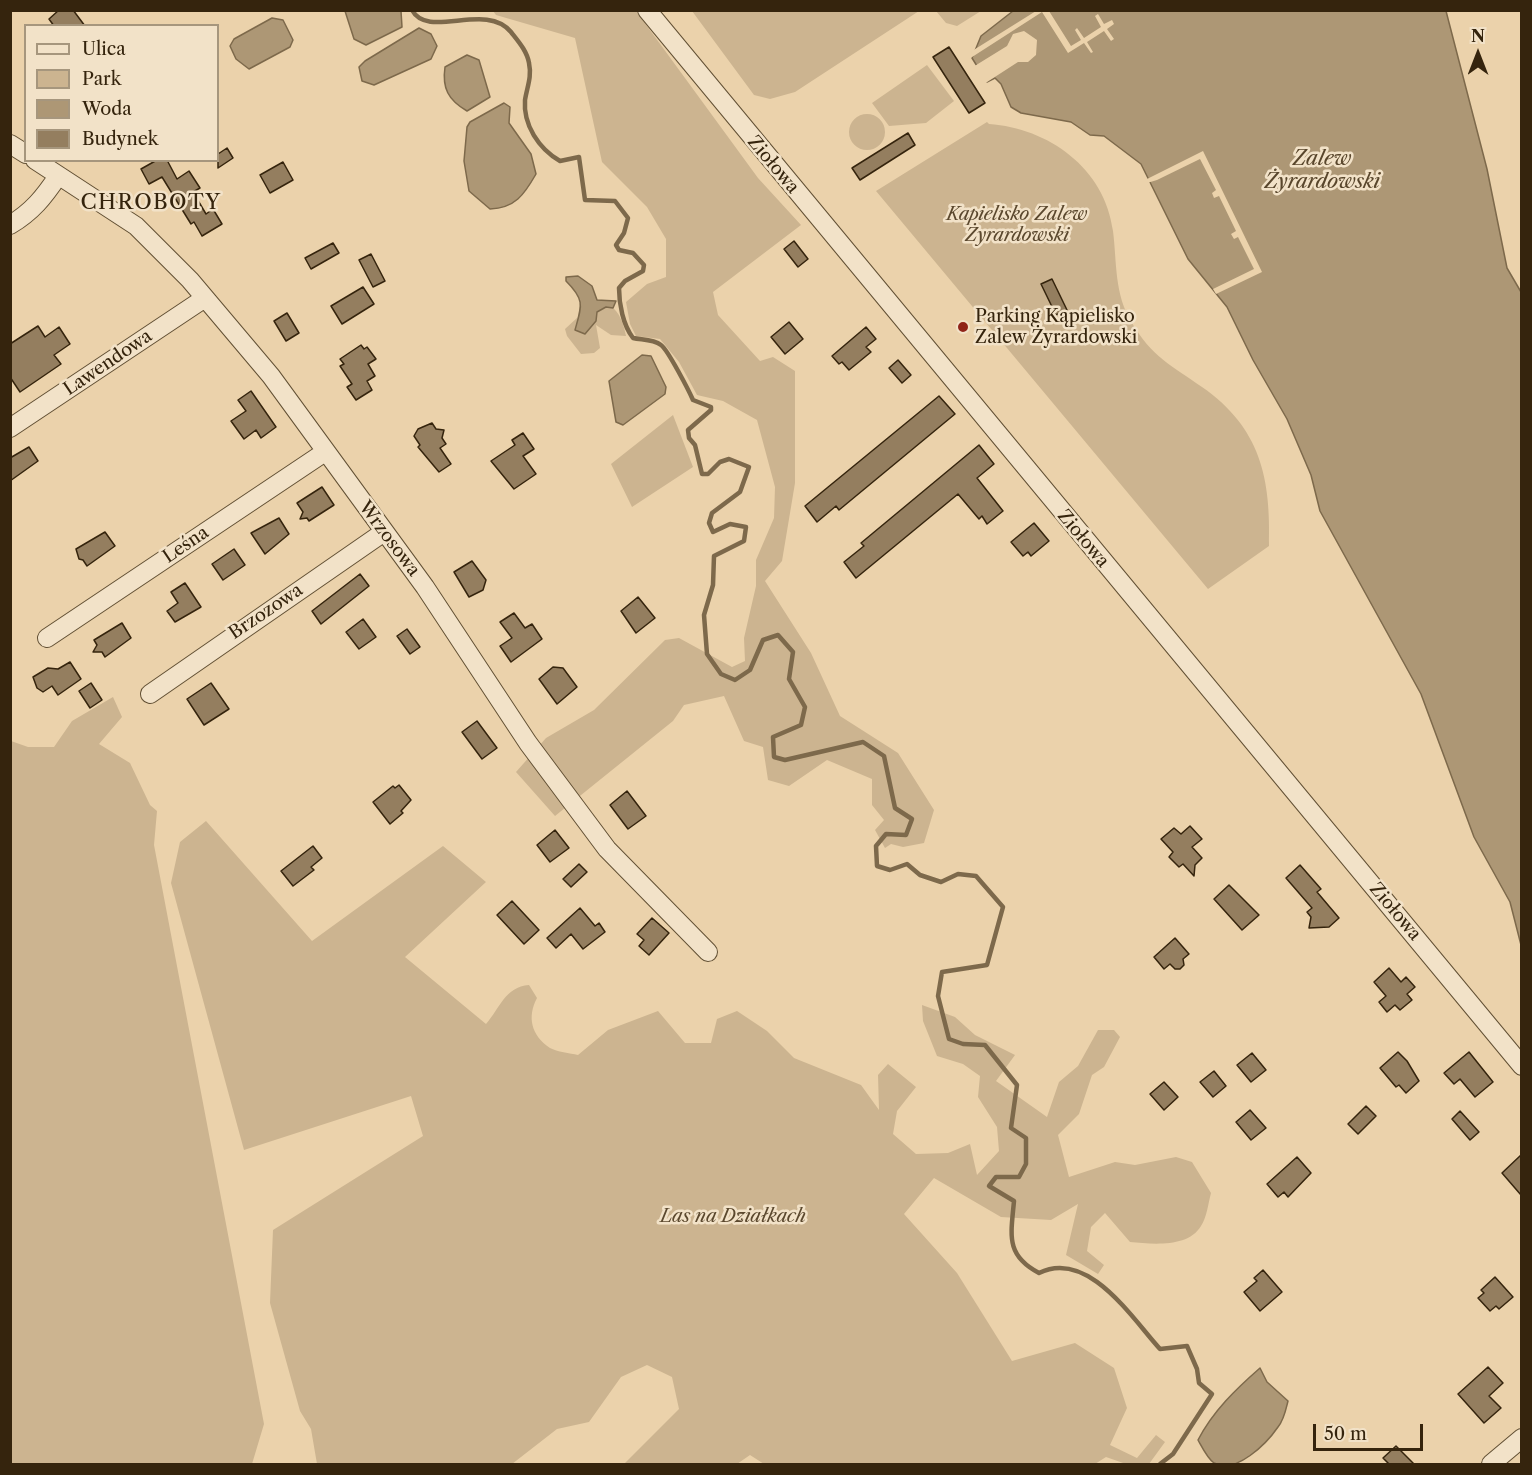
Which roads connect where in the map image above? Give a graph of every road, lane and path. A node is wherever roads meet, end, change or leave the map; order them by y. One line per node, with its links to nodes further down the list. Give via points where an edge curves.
1 (647, 10): 14 (street, Ziołowa)
2 (10, 144): 3 (street)
3 (24, 153)
4 (38, 162): 5 (street, Wrzosowa)
5 (58, 176): 6 (street, via 43,199); 7 (street, Wrzosowa, via 152,239)
6 (10, 225)
7 (205, 298): 8 (street, Lawendowa); 9 (street, Wrzosowa, via 271,376)
8 (10, 428)
9 (325, 452): 10 (street, Wrzosowa); 11 (street, Leśna)
10 (384, 532): 12 (street, Brzozowa); 13 (street, Wrzosowa, via 528,743 607,849)
11 (47, 638)
12 (150, 694)
13 (708, 952)
14 (1521, 1066)
15 (1521, 1438): 16 (street)
16 (1491, 1464)

